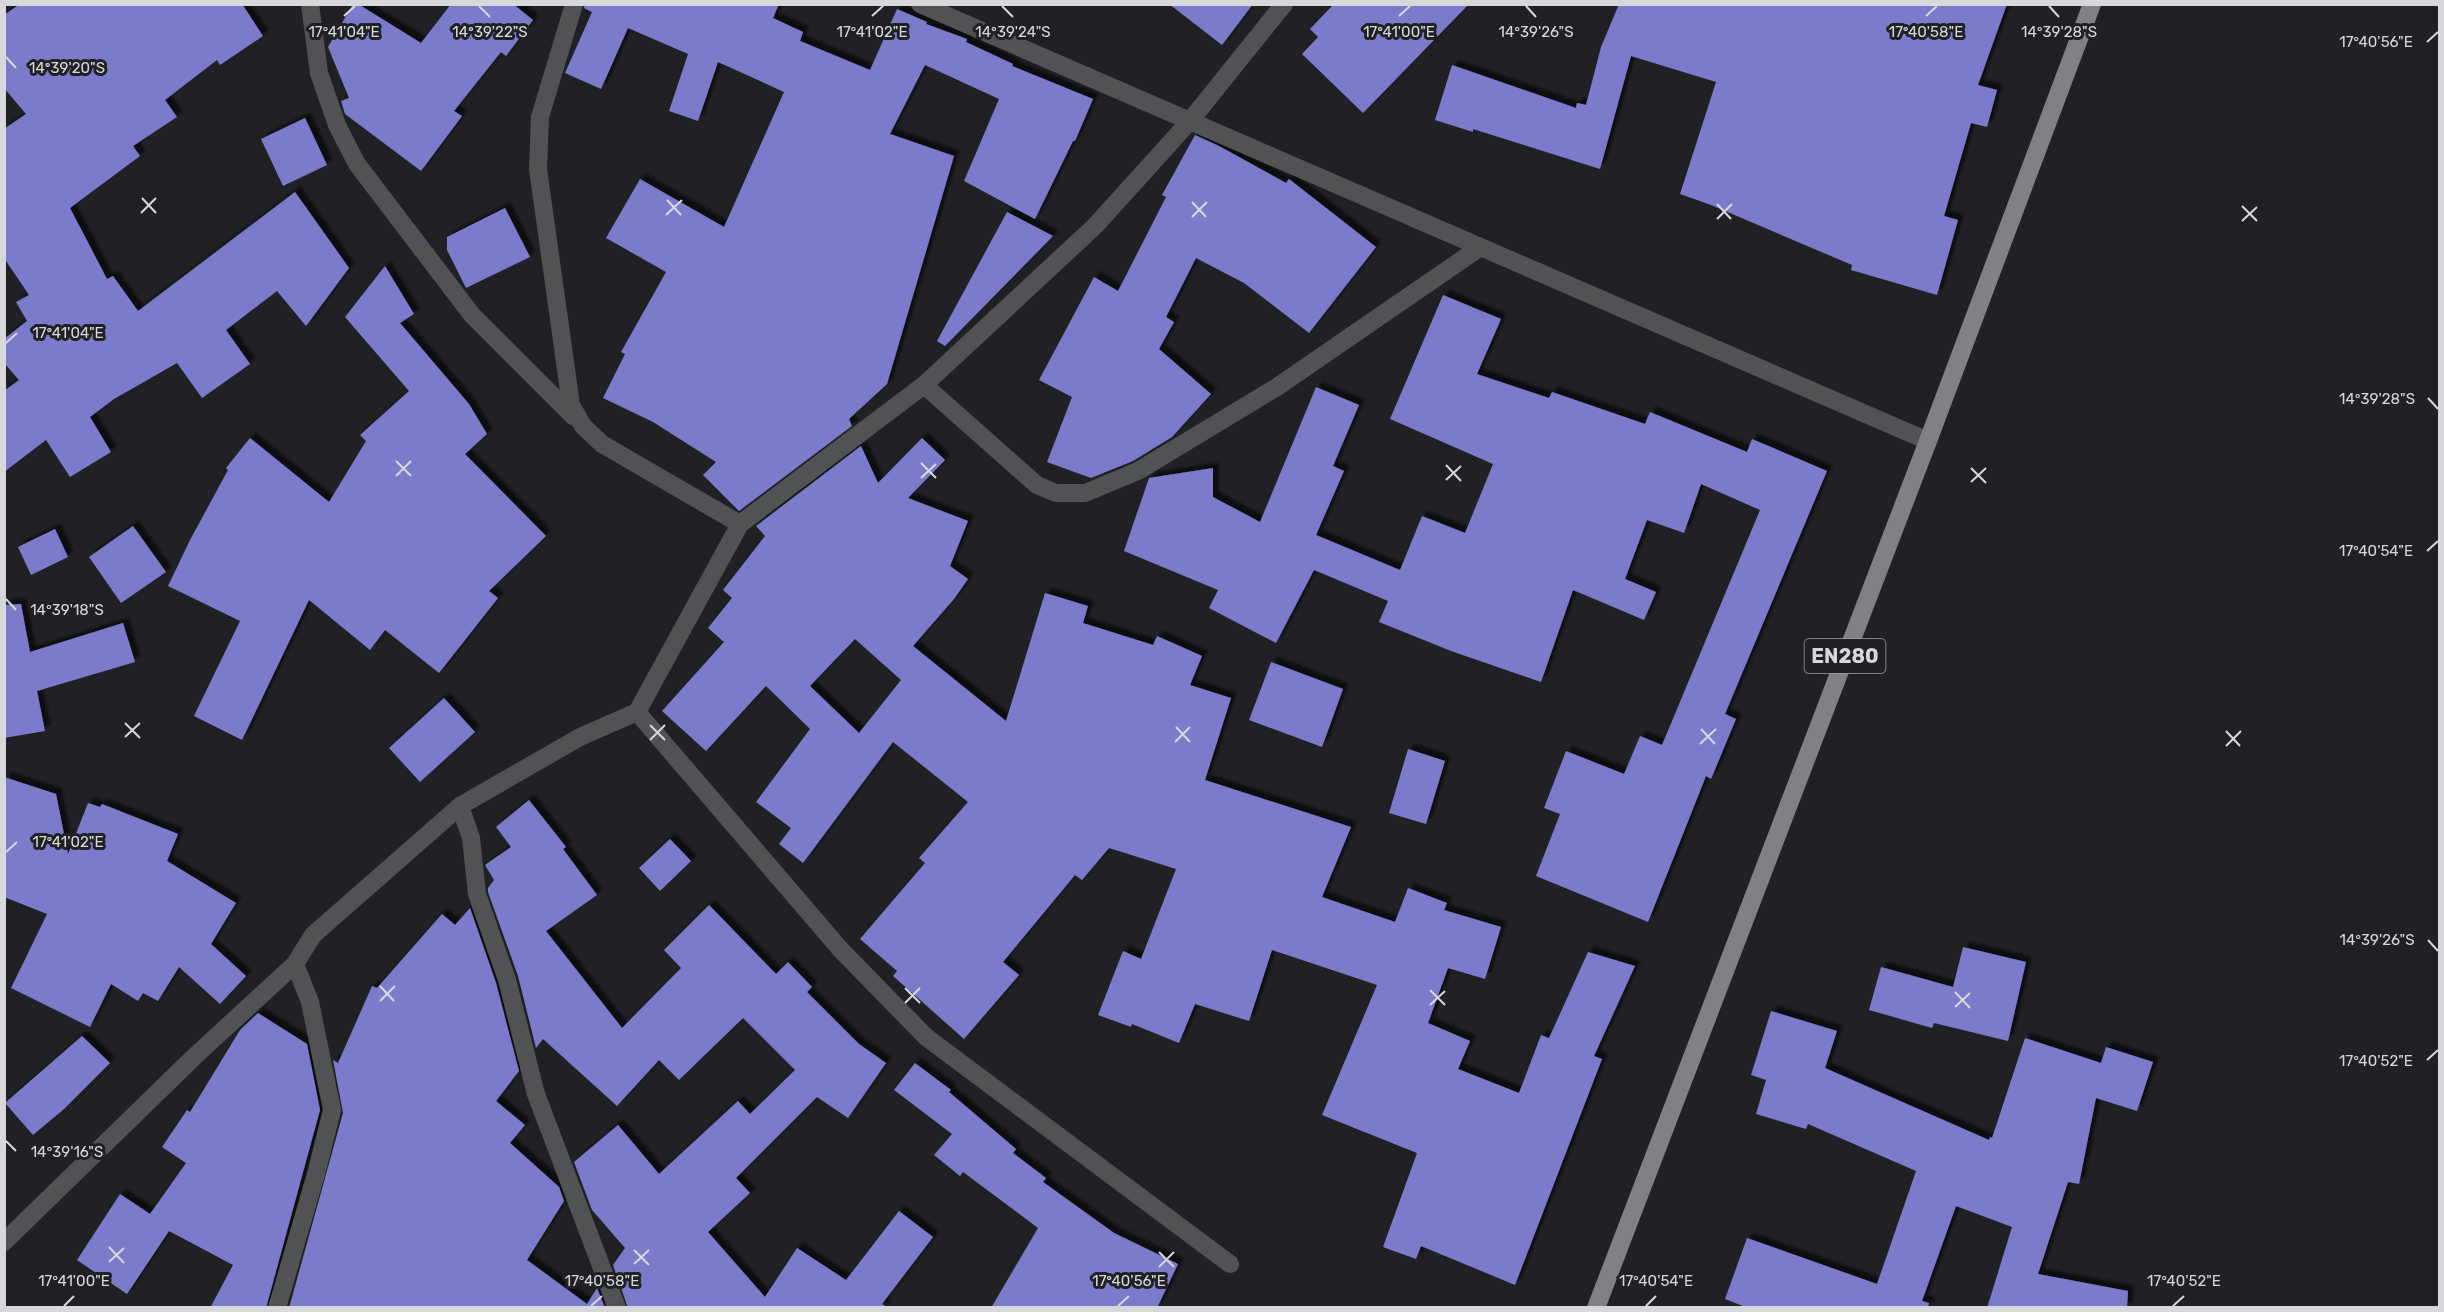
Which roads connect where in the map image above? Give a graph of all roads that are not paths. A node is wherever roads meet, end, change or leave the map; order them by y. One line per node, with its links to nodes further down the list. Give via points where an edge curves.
1 (310, 4): 9 (street, via 319,73 337,125 357,164 472,315)
2 (574, 4): 9 (street, via 540,117 538,169 571,405)
3 (920, 4): 6 (street)
4 (1284, 4): 6 (street)
5 (2092, 4): 10 (main road, EN280)
6 (1190, 121): 7 (street); 8 (street, via 1095,226)
7 (1479, 248): 8 (street, via 1277,387 1138,471 1085,493 1056,493 1037,485); 10 (street)
8 (924, 385): 11 (street)
9 (584, 426): 11 (street, via 602,444)
10 (1928, 441): 19 (main road, EN280)
11 (740, 524): 12 (street)
12 (637, 712): 13 (street, via 580,737); 16 (street, via 841,950 926,1037)
13 (460, 806): 14 (street, via 314,935); 18 (street, via 471,838 477,894 507,980 536,1094)
14 (295, 964): 15 (street); 17 (street, via 310,1002 332,1110)
15 (4, 1242)
16 (1230, 1264)
17 (277, 1308)
18 (616, 1308)
19 (1596, 1308)

